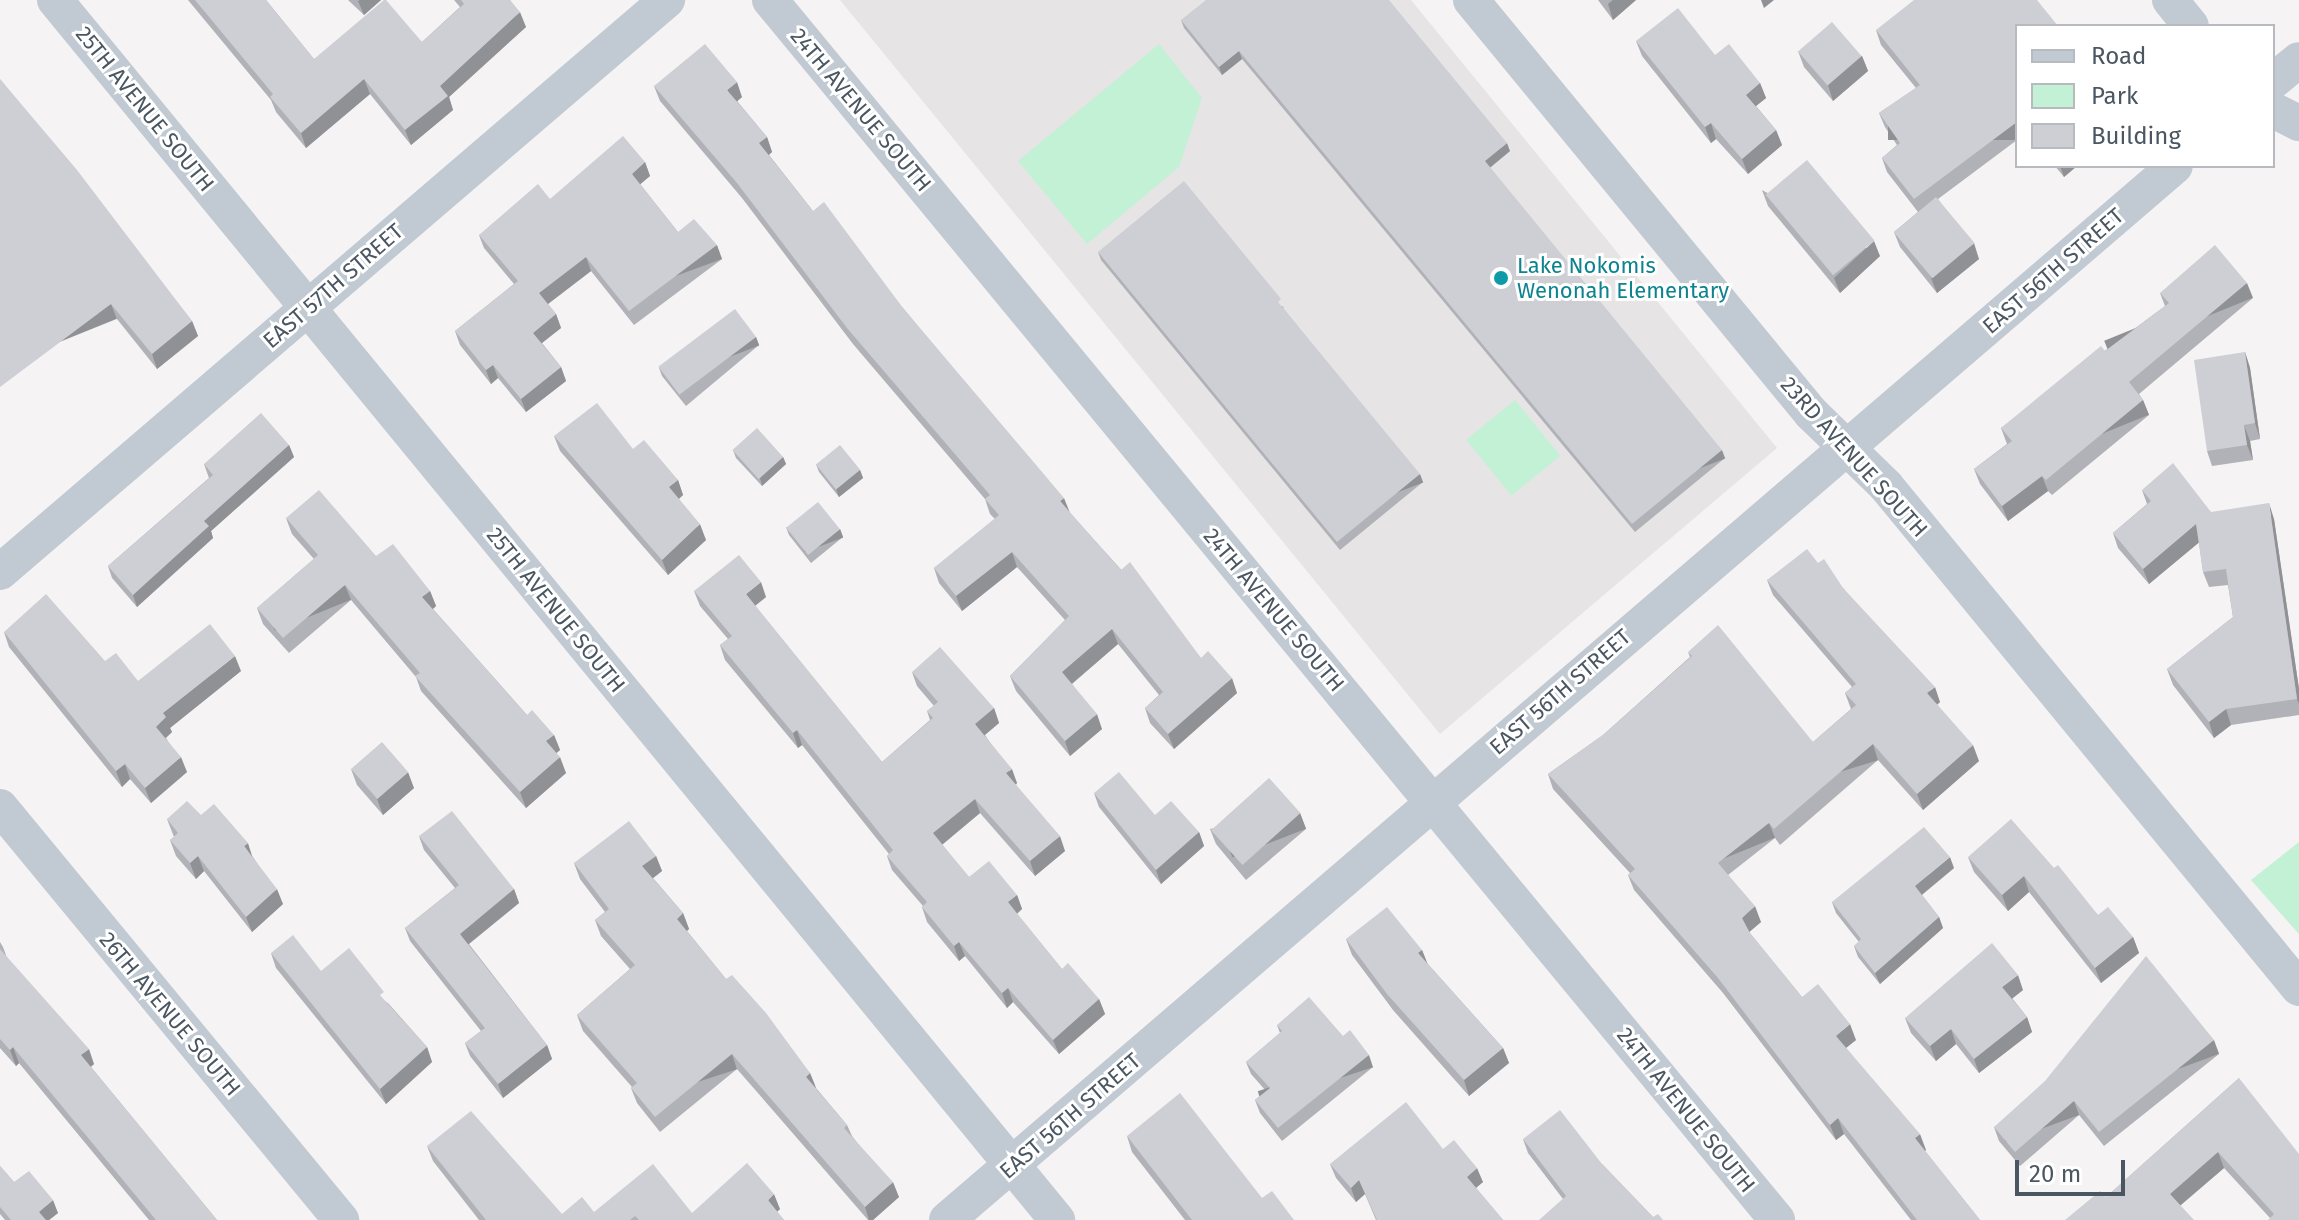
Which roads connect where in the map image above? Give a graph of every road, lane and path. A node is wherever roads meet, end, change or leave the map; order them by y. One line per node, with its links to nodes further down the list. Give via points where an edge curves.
1 (55, 0): 12 (street, 25TH AVENUE SOUTH)
2 (667, 0): 12 (street, EAST 57TH STREET)
3 (770, 0): 15 (street, 24TH AVENUE SOUTH)
4 (1471, 0): 13 (street, 23RD AVENUE SOUTH, via 1811,413)
5 (2170, 0): 6 (street)
6 (2189, 24)
7 (2299, 60): 8 (street)
8 (2275, 79)
9 (2275, 111): 10 (street)
10 (2299, 123)
11 (2173, 168): 13 (street, EAST 56TH STREET)
12 (308, 308): 14 (street, EAST 57TH STREET); 18 (street, 25TH AVENUE SOUTH)
13 (1847, 448): 15 (street, EAST 56TH STREET); 17 (street, 23RD AVENUE SOUTH, via 1886,486)
14 (0, 572)
15 (1433, 803): 18 (street, EAST 56TH STREET); 22 (street, 24TH AVENUE SOUTH)
16 (0, 807): 19 (street, 26TH AVENUE SOUTH)
17 (2299, 988)
18 (1012, 1167): 20 (street, EAST 56TH STREET); 21 (street, 25TH AVENUE SOUTH)
19 (341, 1220)
20 (947, 1220)
21 (1057, 1220)
22 (1777, 1220)

